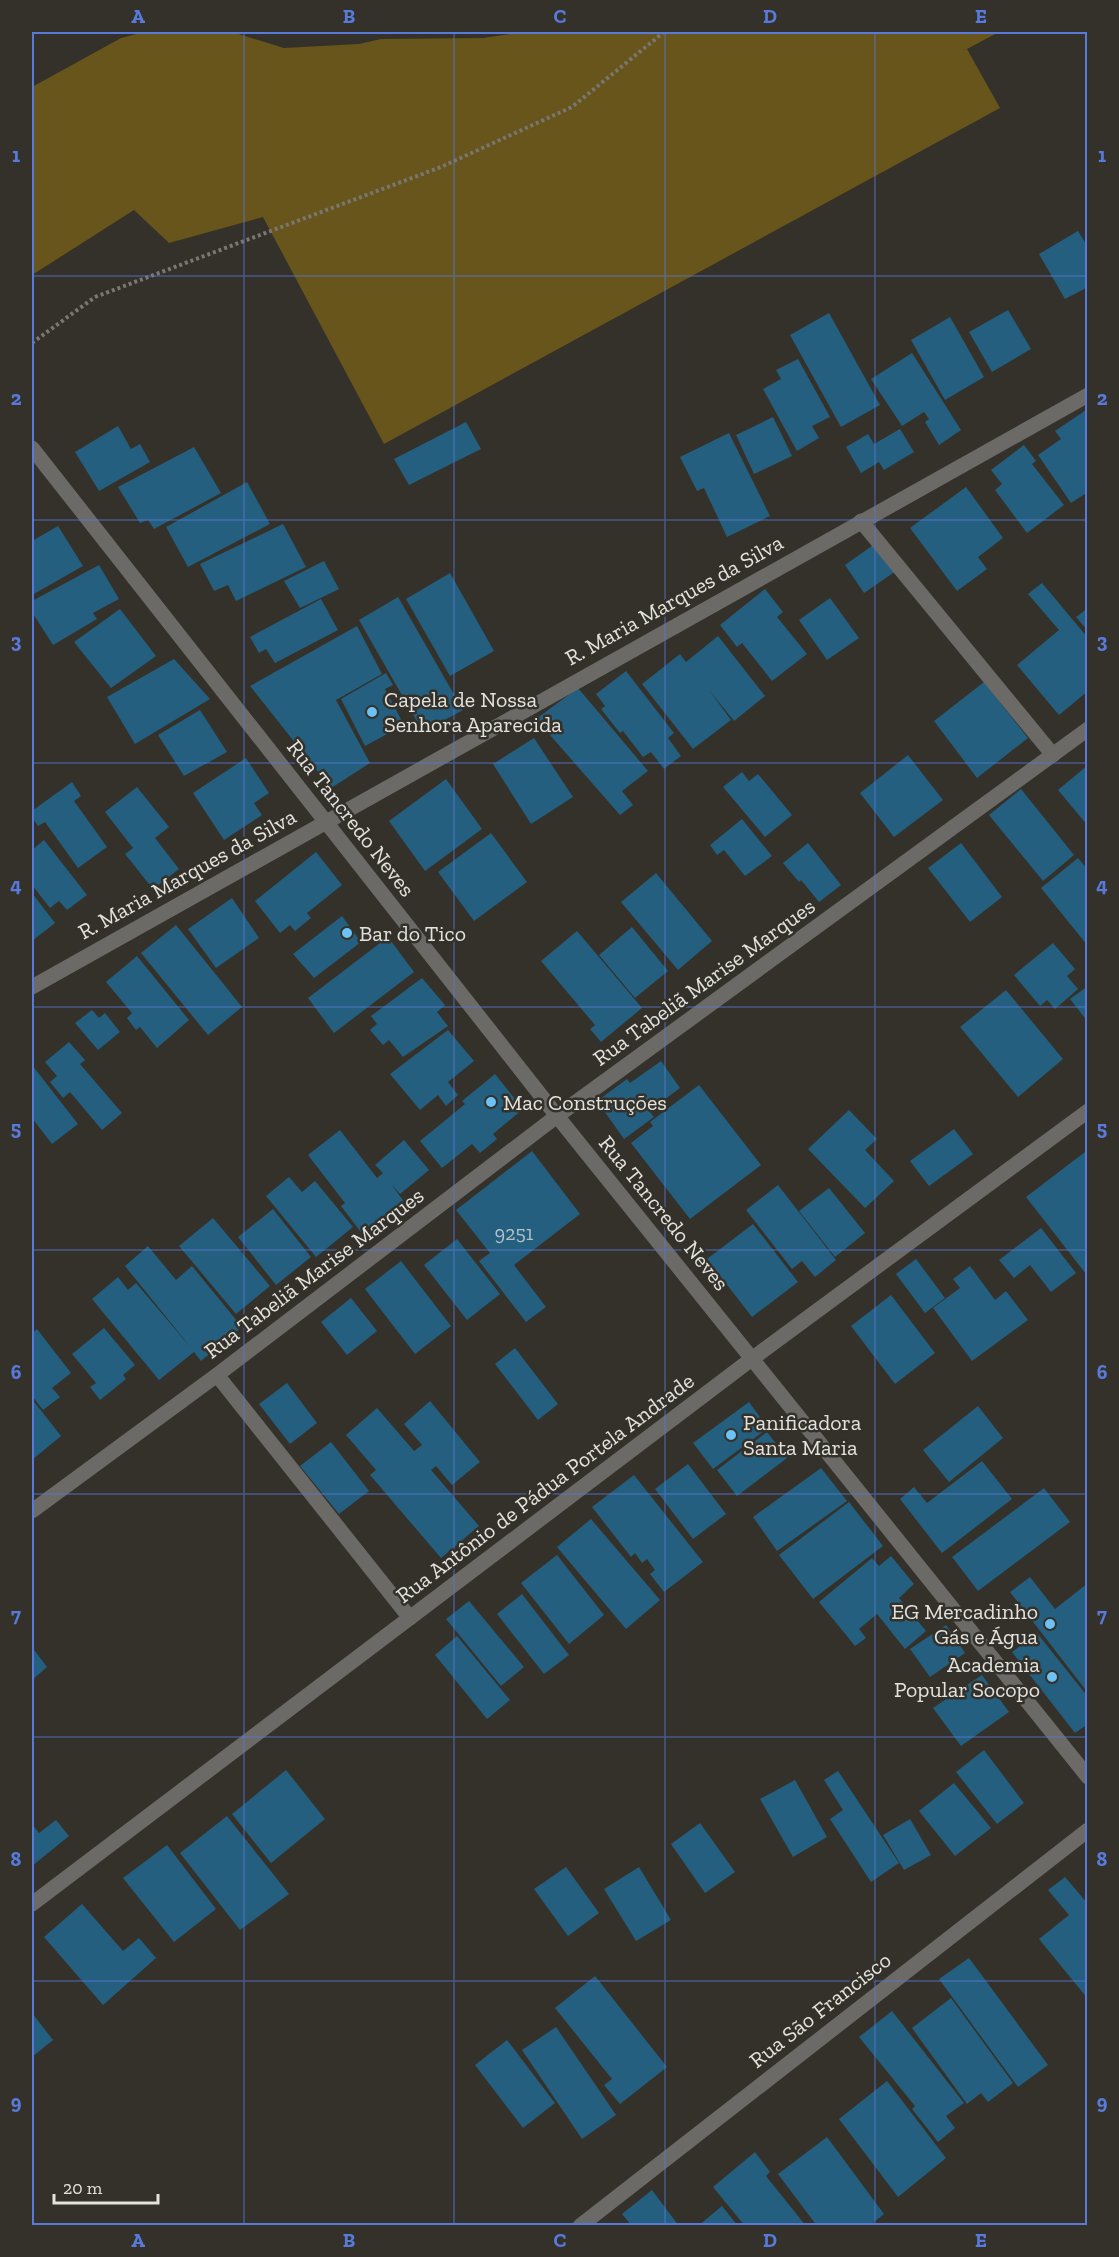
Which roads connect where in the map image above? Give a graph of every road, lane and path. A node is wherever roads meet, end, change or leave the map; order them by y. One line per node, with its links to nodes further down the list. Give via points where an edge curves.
1 (664, 32): 2 (path, via 572,107 441,167 95,297)
2 (32, 343)
3 (1088, 395): 5 (street, R. Maria Marques da Silva)
4 (32, 448): 8 (street, Rua Tancredo Neves)
5 (861, 521): 7 (street); 8 (street, R. Maria Marques da Silva)
6 (1088, 729): 7 (street, Rua Tabeliã Marise Marques)
7 (1053, 755): 11 (street, Rua Tabeliã Marise Marques)
8 (325, 822): 9 (street, R. Maria Marques da Silva); 11 (street, Rua Tancredo Neves)
9 (32, 987)
10 (1088, 1111): 12 (street, Rua Antônio de Pádua Portela Andrade)
11 (557, 1116): 12 (street, Rua Tancredo Neves); 13 (street, Rua Tabeliã Marise Marques)
12 (753, 1358): 15 (street, Rua Antônio de Pádua Portela Andrade); 16 (street, Rua Tancredo Neves)
13 (217, 1375): 14 (street, Rua Tabeliã Marise Marques); 15 (street)
14 (32, 1510)
15 (410, 1618): 18 (street, Rua Antônio de Pádua Portela Andrade)
16 (1088, 1777)
17 (1088, 1830): 19 (street, Rua São Francisco)
18 (32, 1904)
19 (580, 2226)

